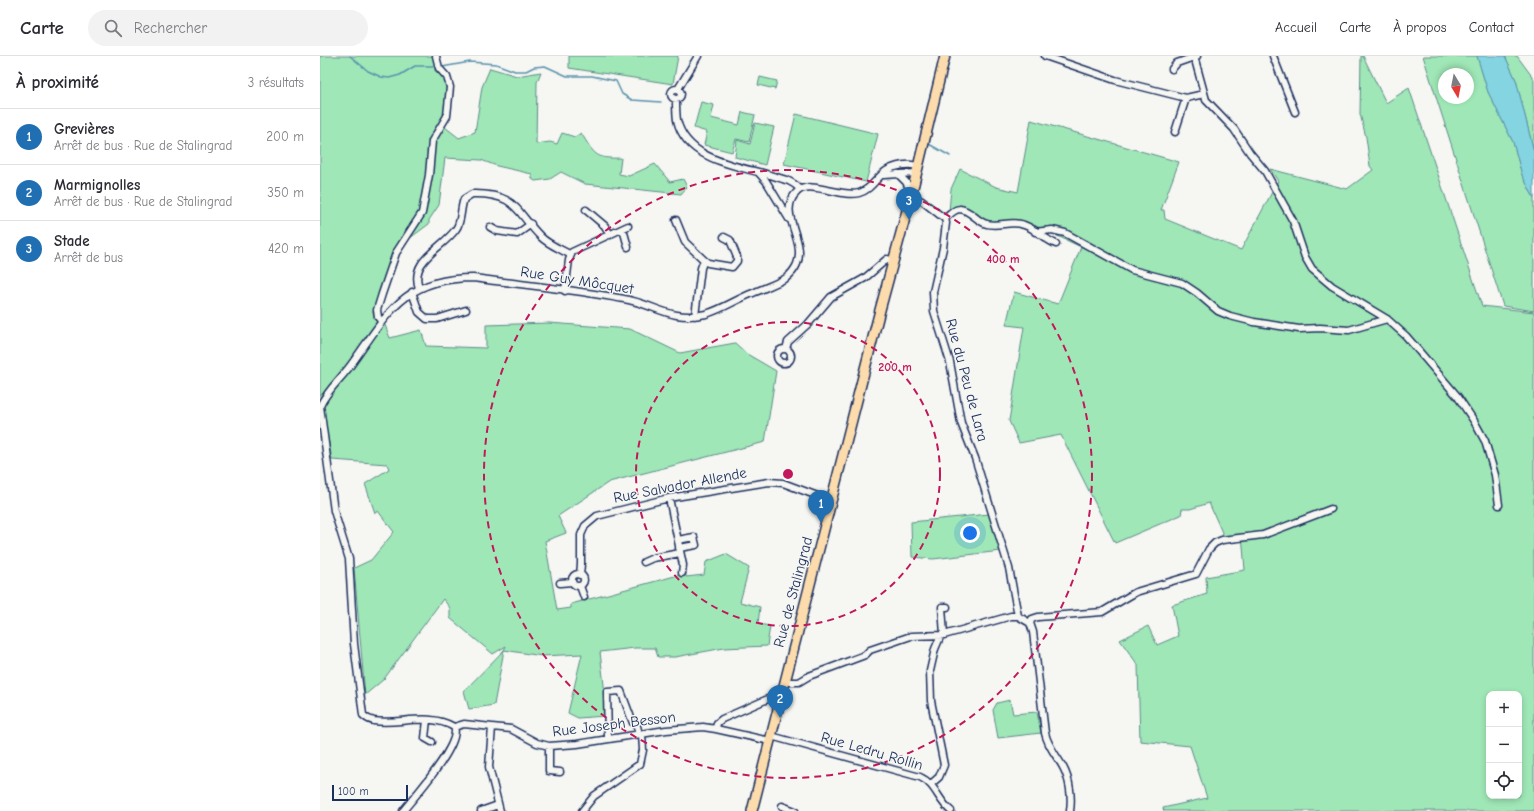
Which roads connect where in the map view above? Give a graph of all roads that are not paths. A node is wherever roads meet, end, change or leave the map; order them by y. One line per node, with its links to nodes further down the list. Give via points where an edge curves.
1 (436, 56): 38 (street, via 439,68 447,77 450,90 448,111 432,140 422,213 396,253 377,310)
2 (698, 56): 13 (street, via 678,90 681,94 676,99 677,121 681,131 694,149 710,157)
3 (945, 56): 12 (main road, Rue de Stalingrad)
4 (1045, 56): 9 (street, via 1115,80)
5 (1195, 56): 7 (street); 8 (street)
6 (1273, 56): 10 (street)
7 (1172, 69)
8 (1204, 94): 9 (street); 37 (street, via 1208,104 1234,129 1265,171 1293,221 1305,257 1312,269 1332,286)
9 (1186, 98): 11 (street)
10 (1295, 112)
11 (1175, 132)
12 (915, 170): 14 (street); 15 (street, via 890,169); 17 (main road, Rue de Stalingrad)
13 (758, 172): 16 (street, via 789,181); 21 (street)
14 (898, 174): 15 (street); 17 (street, via 906,182)
15 (882, 175): 16 (street, via 860,193 843,194 810,187)
16 (800, 189): 21 (street, Rue Guy Môcquet, via 791,202)
17 (909, 193): 19 (street); 31 (main road, Rue de Stalingrad)
18 (586, 210): 25 (street, via 605,226)
19 (945, 219): 24 (street, via 958,209 983,223 1016,223 1025,225); 55 (street, Rue du Peu de Lara, via 943,248 933,292 934,311 950,362 962,423 1009,568)
20 (676, 220): 30 (street, via 685,242)
21 (791, 222): 36 (street, Rue Guy Môcquet, via 797,236 800,255 790,274 777,283 721,308)
22 (531, 224): 23 (street, via 517,234 497,232); 29 (street, via 542,238); 32 (street, via 510,201 475,193 467,195 456,229 422,264 417,279)
23 (490, 227)
24 (1035, 232): 27 (street); 37 (street, via 1052,230 1065,233 1132,270 1182,283 1218,311 1254,322 1299,329 1349,330)
25 (610, 235): 28 (street, via 626,227); 29 (street, via 577,248)
26 (724, 237): 30 (street, via 730,240 737,257 736,265 732,267)
27 (1056, 244)
28 (628, 247)
29 (571, 255): 33 (street)
30 (704, 260): 36 (street)
31 (893, 260): 39 (street, via 887,259 865,278 830,297 808,324 788,342); 42 (main road, Rue de Stalingrad)
32 (419, 288): 33 (street, Rue Guy Môcquet, via 451,279 473,278); 34 (street, Rue Guy Môcquet)
33 (565, 291): 36 (street, Rue Guy Môcquet, via 624,299 661,312)
34 (412, 292): 35 (street, via 419,312 427,319 434,320); 38 (street, Rue Guy Môcquet, via 394,306)
35 (466, 310)
36 (695, 316)
37 (1387, 319): 43 (street, via 1434,367 1474,421 1485,441 1495,475)
38 (381, 321): 40 (street, Rue Guy Môcquet)
39 (786, 349)
40 (320, 406): 60 (street, via 334,511 349,559 351,615 363,715 374,721)
41 (669, 498): 42 (street, Rue Salvador Allende, via 769,482 783,483); 45 (street); 49 (street, Rue Salvador Allende, via 634,505 590,520 581,535)
42 (831, 501): 58 (main road, Rue de Stalingrad)
43 (1498, 504)
44 (1331, 509): 56 (street, via 1262,535 1214,543 1196,574 1136,592 1102,612 1038,617)
45 (678, 540): 46 (street); 46 (street, via 694,537 696,545)
46 (680, 551): 47 (street); 48 (street)
47 (644, 562)
48 (682, 572)
49 (580, 575): 50 (street, via 574,576); 52 (street, via 584,580)
50 (572, 582): 51 (street); 52 (street)
51 (560, 584)
52 (580, 586): 53 (street)
53 (584, 597)
54 (947, 607): 57 (street, via 942,607)
55 (1018, 616): 56 (street); 57 (street, via 1000,618)
56 (1030, 623): 79 (street, via 1034,632 1046,740 1067,778)
57 (943, 635): 58 (street, via 911,636 870,650 865,655 799,682); 70 (street, via 935,649 930,671 931,701 944,765 939,777)
58 (784, 682): 59 (main road, Rue de Stalingrad)
59 (780, 699): 63 (street, via 770,698 722,719); 65 (main road, Rue de Stalingrad)
60 (427, 720): 61 (street, via 439,721); 67 (street, via 425,738)
61 (454, 727): 62 (street, Rue Joseph Besson, via 464,724); 73 (street, via 455,732 447,755)
62 (492, 727): 68 (street, Rue Joseph Besson, via 518,731); 72 (street, via 489,760)
63 (716, 728): 64 (street, Rue Joseph Besson); 65 (street, Rue Joseph Besson)
64 (641, 734): 66 (street, Rue Joseph Besson); 66 (street, via 633,723 621,691 607,692); 75 (street, via 643,750 640,764 594,796)
65 (770, 738): 70 (street, Rue Ledru Rollin, via 920,777); 76 (main road, Rue de Stalingrad)
66 (608, 739): 68 (street, Rue Joseph Besson)
67 (432, 742)
68 (549, 746): 69 (street, via 549,771)
69 (560, 772)
70 (931, 784): 78 (street, Rue Ledru Rollin, via 942,804)
71 (782, 806): 77 (street)
72 (499, 808): 74 (street)
73 (403, 811)
74 (481, 811)
75 (582, 811)
76 (752, 811)
77 (795, 811)
78 (951, 811)
79 (1070, 811)

